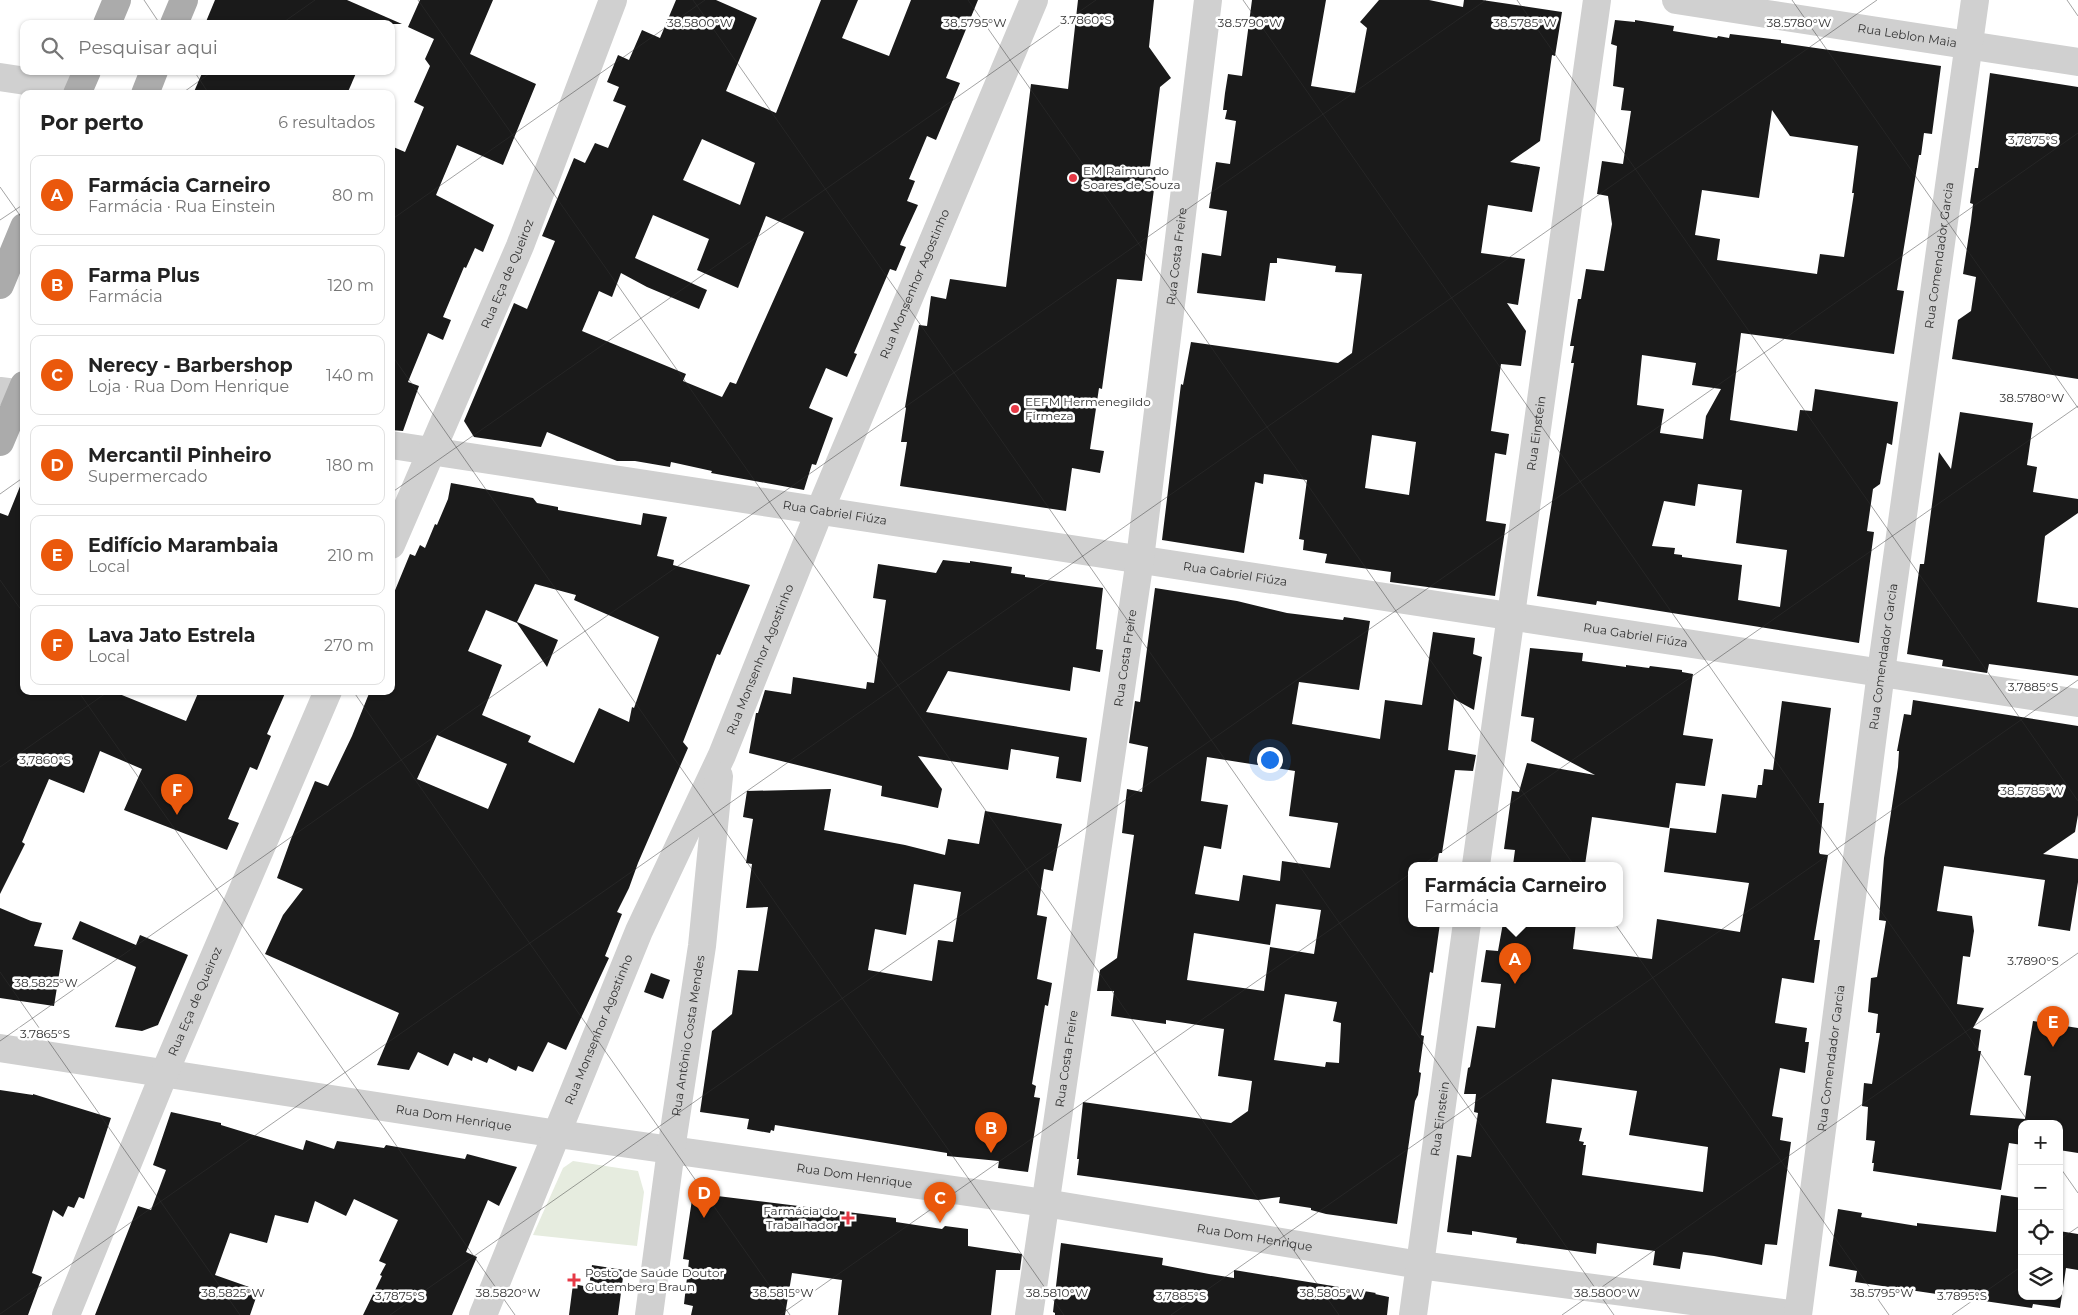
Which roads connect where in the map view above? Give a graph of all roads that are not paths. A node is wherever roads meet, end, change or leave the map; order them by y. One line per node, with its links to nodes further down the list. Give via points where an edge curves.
1 (117, 0): 9 (main road)
2 (184, 0): 10 (main road)
3 (614, 0): 22 (street, Rua Eça de Queiroz, via 520,246)
4 (1034, 0): 23 (street, Rua Monsenhor Agostinho)
5 (1208, 0): 25 (street, Rua Costa Freire)
6 (1597, 0): 26 (street, Rua Einstein)
7 (1676, 0): 11 (street, Rua Leblon Maia)
8 (1975, 0): 11 (street, Rua Comendador Garcia)
9 (109, 20)
10 (176, 20)
11 (1969, 46): 12 (street, Rua Leblon Maia); 27 (street, Rua Comendador Garcia)
12 (2078, 62)
13 (152, 75): 16 (main road)
14 (0, 77): 15 (street)
15 (81, 85)
16 (147, 90)
17 (20, 236): 18 (main road)
18 (0, 285)
19 (17, 391): 20 (main road)
20 (0, 442)
21 (395, 445): 22 (street, Rua Gabriel Fiúza)
22 (432, 450): 23 (street, Rua Gabriel Fiúza); 24 (street, Rua Eça de Queiroz)
23 (820, 510): 25 (street, Rua Gabriel Fiúza); 30 (street, Rua Monsenhor Agostinho)
24 (395, 536)
25 (1140, 558): 26 (street, Rua Gabriel Fiúza); 37 (street, Rua Costa Freire)
26 (1510, 616): 27 (street, Rua Gabriel Fiúza); 31 (street, Rua Einstein)
27 (1881, 672): 29 (street, Rua Gabriel Fiúza); 44 (street, Rua Comendador Garcia)
28 (326, 695): 34 (street, Rua Eça de Queiroz)
29 (2078, 702)
30 (722, 755): 35 (street, Rua Monsenhor Agostinho, via 639,931); 36 (street, Rua Antônio Costa Mendes, via 702,946)
31 (1476, 862)
32 (1467, 927): 38 (street, Rua Einstein)
33 (0, 1048): 34 (street, Rua Dom Henrique)
34 (164, 1074): 35 (street, Rua Dom Henrique); 39 (street, Rua Eça de Queiroz)
35 (558, 1134): 36 (street, Rua Dom Henrique); 40 (street, Rua Monsenhor Agostinho)
36 (670, 1150): 37 (street, Rua Dom Henrique); 41 (street, Rua Antônio Costa Mendes)
37 (1045, 1203): 38 (street, Rua Dom Henrique); 42 (street, Rua Costa Freire)
38 (1420, 1265): 43 (street, Rua Einstein); 44 (street, Rua Dom Henrique)
39 (66, 1315)
40 (484, 1315)
41 (649, 1315)
42 (1029, 1315)
43 (1412, 1315)
44 (1798, 1315)

